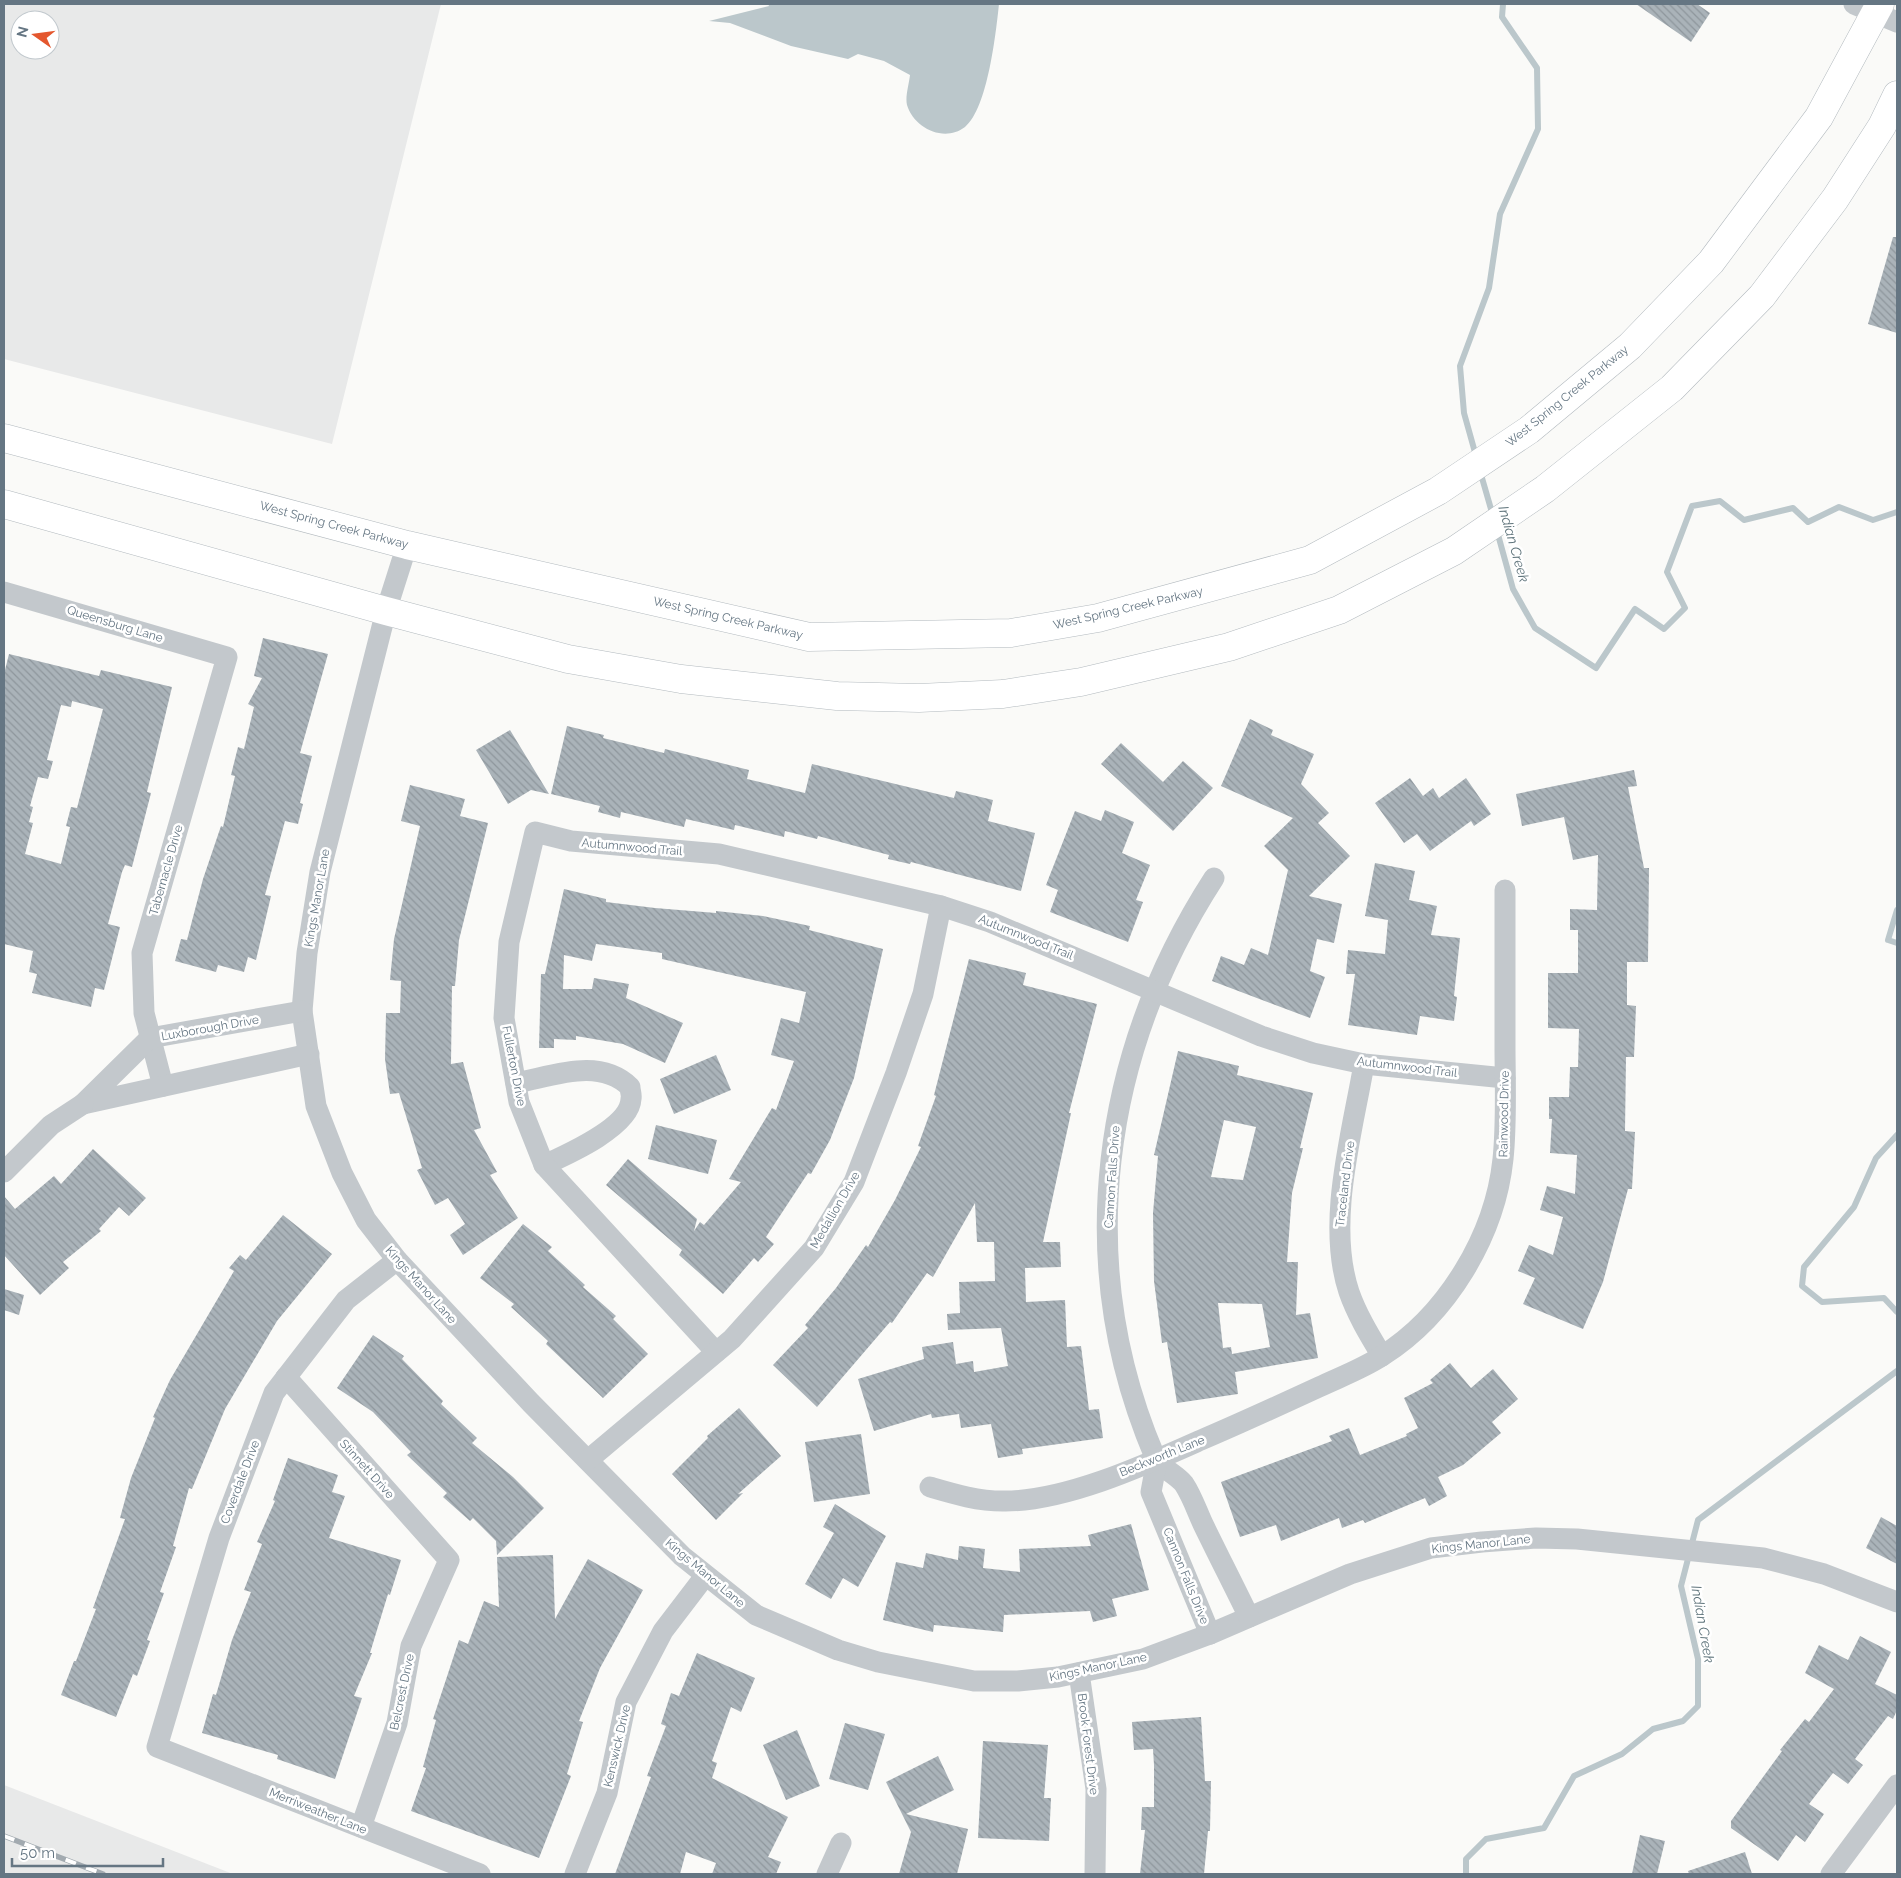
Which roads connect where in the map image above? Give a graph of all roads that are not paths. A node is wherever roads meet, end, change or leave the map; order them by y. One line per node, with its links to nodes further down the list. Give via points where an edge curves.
1 (1877, 11): 5 (main road, West Spring Creek Parkway, via 1818,117 1711,262 1630,346 1529,430 1438,491 1310,560 1098,618 1011,633 809,637)
2 (1897, 95): 7 (main road, via 1882,126 1835,200 1762,296 1672,388 1545,489 1454,551 1339,610 1229,647 1081,682 1003,694 918,698 837,696 682,679 568,659)
3 (4, 438): 5 (main road, West Spring Creek Parkway)
4 (4, 504): 7 (main road)
5 (407, 545): 7 (street, Kings Manor Lane)
6 (4, 592): 8 (street, Queensburg Lane)
7 (386, 611): 14 (street, Kings Manor Lane, via 320,872)
8 (226, 657): 15 (street, Tabernacle Drive, via 142,953 144,1013)
9 (535, 832): 12 (street, Autumnwood Trail, via 571,841 719,854); 19 (street, Fullerton Drive, via 509,942 504,1018)
10 (1214, 878): 13 (street, Cannon Falls Drive)
11 (1505, 890): 18 (street, Rainwood Drive)
12 (941, 906): 13 (street, Autumnwood Trail, via 990,922); 25 (street, Medallion Drive, via 923,994 854,1182 814,1248 732,1339)
13 (1155, 991): 17 (street, Autumnwood Trail, via 1261,1036 1312,1053); 29 (street, Cannon Falls Drive, via 1128,1068 1118,1110 1111,1156 1107,1228 1112,1304 1120,1350 1132,1396)
14 (302, 1011): 15 (street, Luxborough Drive); 16 (street, Kings Manor Lane)
15 (150, 1038): 20 (street, Tabernacle Drive); 21 (street, Luxborough Drive)
16 (309, 1054): 20 (street, Luxborough Drive); 24 (street, Kings Manor Lane, via 316,1106 342,1173 366,1220)
17 (1364, 1064): 18 (street, Autumnwood Trail); 26 (street, Traceland Drive, via 1343,1189 1339,1242 1348,1291 1356,1312)
18 (1505, 1078): 26 (street, Rainwood Drive, via 1503,1162 1480,1238 1454,1286 1437,1308 1402,1342)
19 (516, 1083): 22 (street, Fullerton Drive); 22 (street, via 598,1070 612,1074 630,1087 632,1100 624,1114 596,1141)
20 (163, 1086): 21 (street, Luxborough Drive)
21 (83, 1104): 23 (street, Luxborough Drive, via 50,1125)
22 (544, 1165): 25 (street, Fullerton Drive)
23 (4, 1172)
24 (397, 1260): 27 (street, Coverdale Drive, via 346,1300); 28 (street, Kings Manor Lane)
25 (716, 1352): 28 (street, Medallion Drive)
26 (1382, 1356): 29 (street, Beckworth Lane)
27 (286, 1377): 31 (street, Stinnett Drive); 37 (street, Coverdale Drive, via 274,1393 218,1538)
28 (588, 1460): 32 (street, Kings Manor Lane, via 682,1556)
29 (1157, 1460): 30 (street, Beckworth Lane, via 1039,1499 984,1500); 34 (street, Cannon Falls Drive, via 1183,1484); 35 (street, Cannon Falls Drive, via 1151,1492)
30 (930, 1487)
31 (449, 1560): 39 (street, Belcrest Drive, via 411,1646 397,1722)
32 (706, 1576): 36 (street, Kings Manor Lane, via 756,1615 829,1647 878,1662 974,1681 1018,1681); 42 (street, Kenswick Drive, via 663,1631 626,1702 606,1793)
33 (1897, 1602): 34 (street, Kings Manor Lane, via 1824,1574 1763,1558 1577,1539 1536,1538 1431,1548 1350,1574)
34 (1249, 1617): 35 (street, Kings Manor Lane)
35 (1210, 1634): 36 (street, Kings Manor Lane, via 1143,1659)
36 (1079, 1673): 44 (street, Brook Forest Drive, via 1096,1789)
37 (157, 1747): 39 (street, Merriweather Lane)
38 (1897, 1786): 45 (street)
39 (361, 1827): 41 (street, Merriweather Lane)
40 (840, 1843): 43 (street)
41 (480, 1874)
42 (575, 1874)
43 (827, 1874)
44 (1095, 1874)
45 (1830, 1874)

